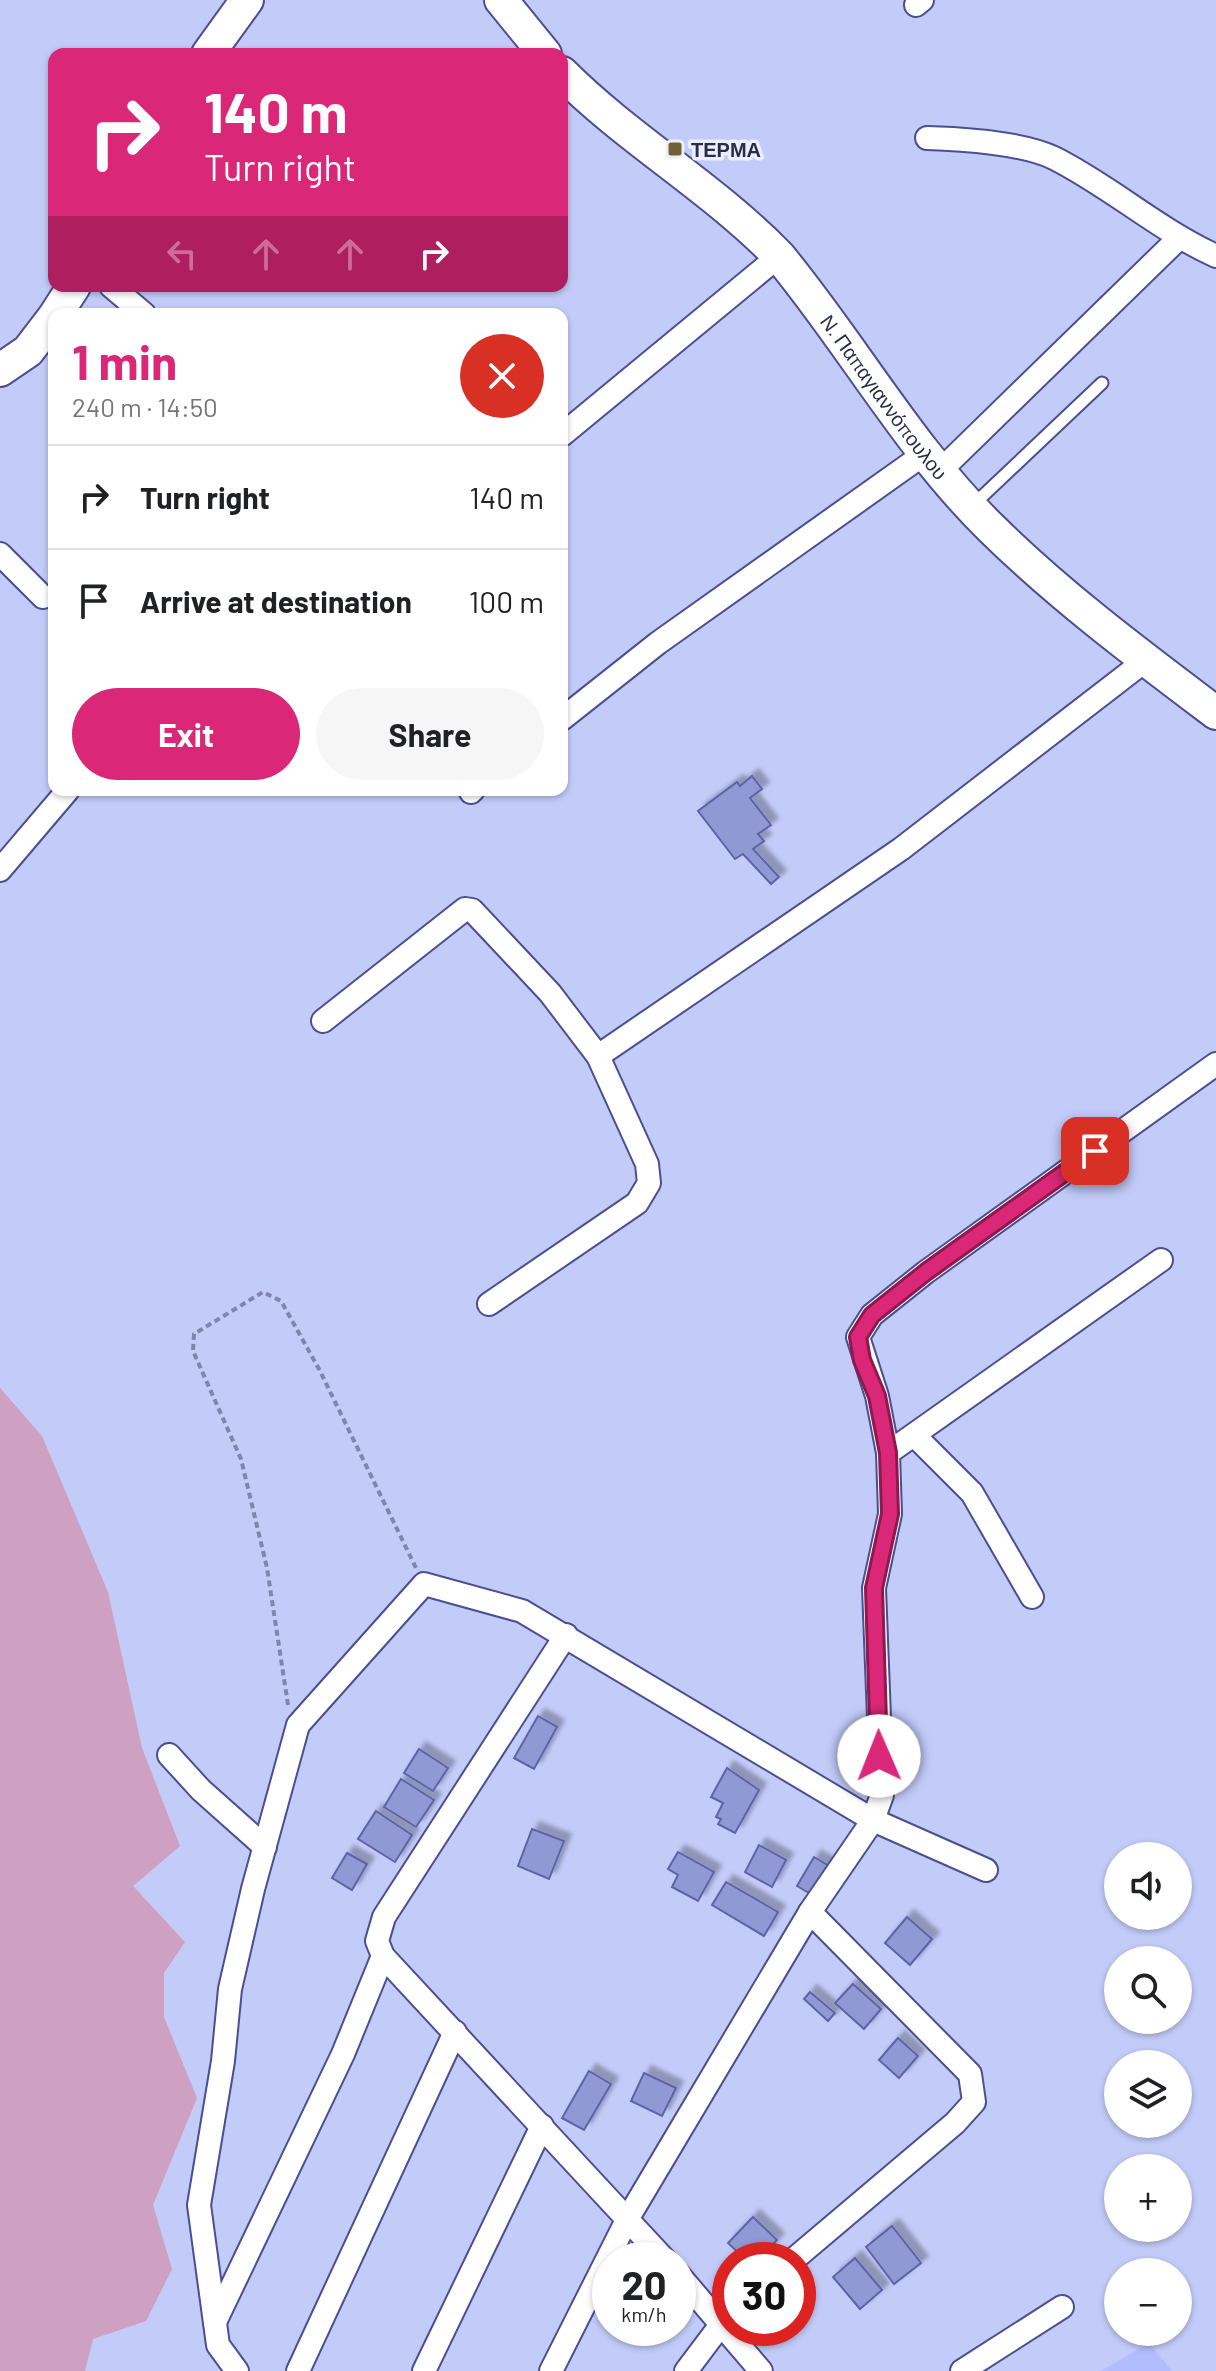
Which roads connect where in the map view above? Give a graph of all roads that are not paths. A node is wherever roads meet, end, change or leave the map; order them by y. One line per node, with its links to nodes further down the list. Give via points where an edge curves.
1 (247, 0): 3 (street)
2 (501, 0): 4 (street)
3 (212, 48)
4 (540, 48)
5 (568, 79): 8 (street, Ν. Παπαγιαννόπουλου, via 606,116 754,230)
6 (927, 138): 7 (street, via 975,140 1052,157)
7 (1178, 239): 9 (street); 16 (street)
8 (779, 256): 15 (street); 16 (street, Ν. Παπαγιαννόπουλου)
9 (1216, 256)
10 (118, 292): 11 (street)
11 (137, 308)
12 (48, 325): 13 (street, via 28,351)
13 (0, 370)
14 (1102, 383): 17 (lane)
15 (568, 430)
16 (934, 462): 17 (street, Ν. Παπαγιαννόπουλου); 22 (street, via 658,643)
17 (972, 507): 20 (street, Ν. Παπαγιαννόπουλου)
18 (0, 554): 19 (street)
19 (43, 597)
20 (1146, 660): 21 (street, Ν. Παπαγιαννόπουλου); 26 (street, via 901,849)
21 (1216, 713)
22 (568, 714)
23 (63, 796): 24 (street)
24 (0, 870)
25 (323, 1021): 26 (street, via 465,909 472,910 550,993)
26 (598, 1056): 29 (street, via 647,1164 649,1183 637,1203)
27 (1216, 1064): 31 (street, via 872,1315 858,1337)
28 (1161, 1260): 30 (street)
29 (489, 1304)
30 (914, 1435): 31 (street); 32 (street, via 972,1493)
31 (888, 1453): 35 (street, via 890,1514 874,1588 882,1795)
32 (1032, 1597)
33 (566, 1635): 35 (street); 36 (street, via 522,1611 424,1584 298,1725); 39 (street, via 384,1917 377,1941)
34 (169, 1755): 36 (street)
35 (873, 1820): 37 (street); 38 (street)
36 (265, 1847): 48 (street, via 230,1989 199,2205)
37 (986, 1870)
38 (810, 1912): 42 (street); 44 (street, via 970,2074 974,2102)
39 (383, 1956): 40 (street); 48 (street, via 343,2054)
40 (455, 2032): 41 (street); 52 (street)
41 (542, 2126): 42 (street); 53 (street)
42 (628, 2218): 43 (street); 54 (street)
43 (649, 2242)
44 (814, 2242)
45 (696, 2291): 46 (street)
46 (712, 2306)
47 (1062, 2307): 57 (street)
48 (215, 2322): 51 (street, via 218,2345)
49 (712, 2336): 55 (street)
50 (744, 2346): 56 (street)
51 (237, 2371)
52 (298, 2371)
53 (424, 2371)
54 (551, 2371)
55 (686, 2371)
56 (761, 2371)
57 (962, 2371)

